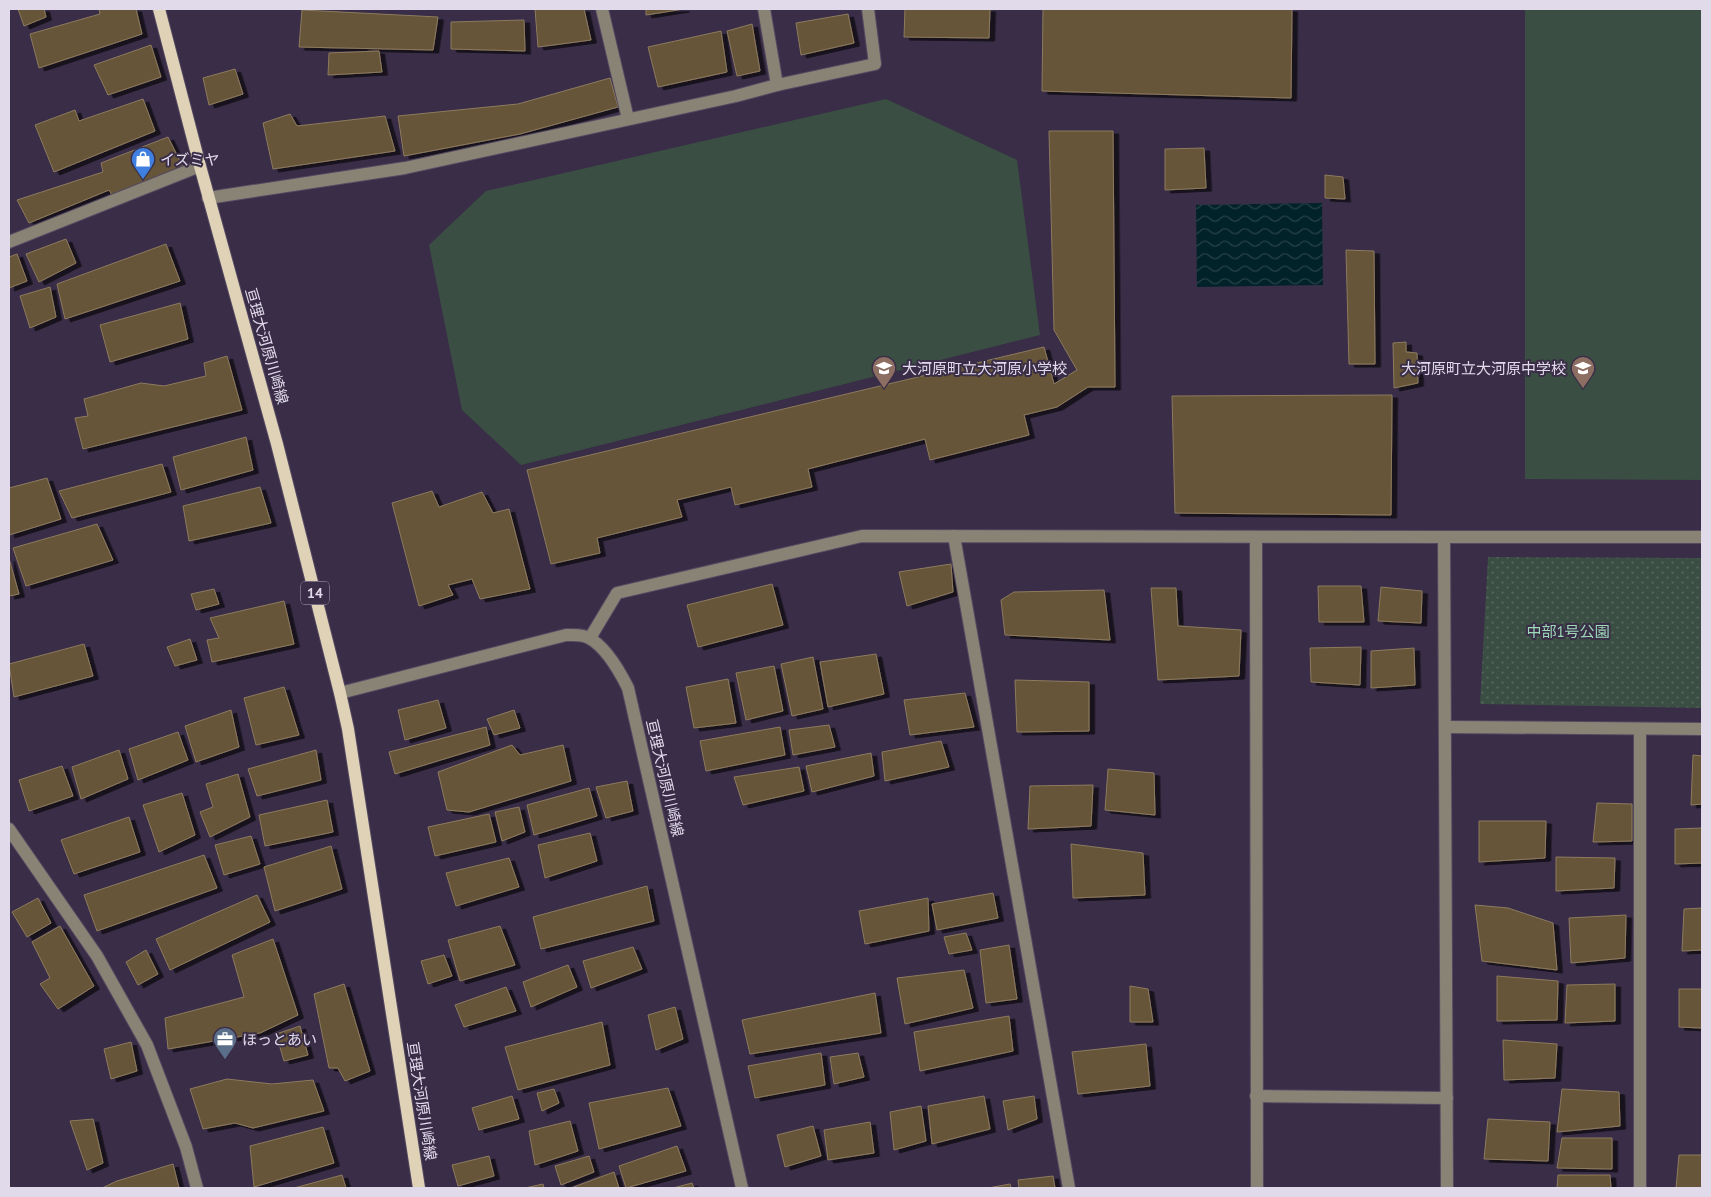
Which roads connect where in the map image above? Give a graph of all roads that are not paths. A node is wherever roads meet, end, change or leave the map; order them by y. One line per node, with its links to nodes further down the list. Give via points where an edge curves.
1 (159, 9): 7 (main road, 亘理大河原川崎線 / 14)
2 (602, 9): 6 (street)
3 (764, 9): 5 (street)
4 (868, 9): 5 (street, via 875,64)
5 (777, 85): 6 (street)
6 (628, 119): 8 (street, via 406,168)
7 (200, 166): 8 (main road, 亘理大河原川崎線 / 14); 9 (street)
8 (208, 198): 15 (main road, 亘理大河原川崎線 / 14, via 277,444)
9 (9, 242)
10 (954, 536): 11 (street); 14 (street, via 862,536 617,593); 25 (street)
11 (1256, 537): 12 (street); 20 (street)
12 (1444, 537): 13 (street); 16 (street)
13 (1702, 538)
14 (590, 638): 15 (street, via 566,635); 24 (street, 亘理大河原川崎線, via 607,654 628,688)
15 (340, 693): 23 (main road, 亘理大河原川崎線 / 14)
16 (1446, 727): 17 (street); 21 (street)
17 (1640, 729): 18 (street); 28 (street)
18 (1702, 729)
19 (9, 829): 22 (street, via 97,956 147,1045 186,1147)
20 (1256, 1096): 21 (street); 26 (street)
21 (1447, 1098): 27 (street)
22 (197, 1188)
23 (419, 1188)
24 (742, 1188)
25 (1068, 1188)
26 (1256, 1188)
27 (1447, 1188)
28 (1640, 1188)

